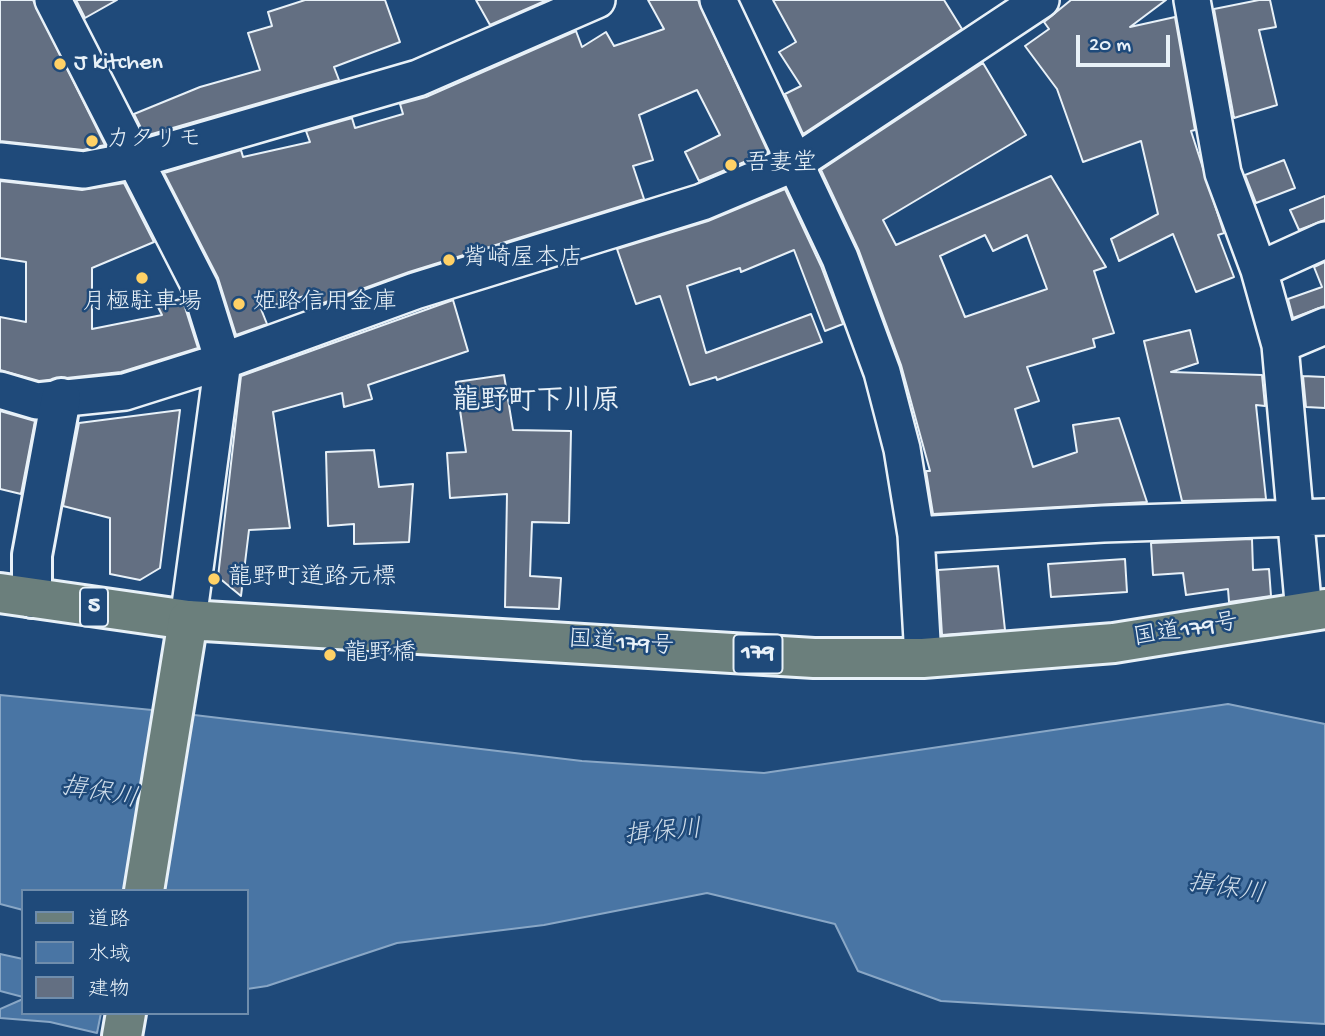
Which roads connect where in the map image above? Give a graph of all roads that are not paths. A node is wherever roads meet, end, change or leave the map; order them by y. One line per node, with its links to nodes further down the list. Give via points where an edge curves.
1 (53, 0): 6 (street)
2 (597, 0): 6 (street, via 418,79)
3 (718, 0): 8 (street)
4 (1041, 0): 8 (street)
5 (1192, 0): 10 (street, via 1223,173)
6 (136, 160): 7 (street, via 84,170); 13 (street, via 200,287)
7 (0, 161)
8 (797, 162): 13 (street, via 702,202 415,292); 17 (street, via 840,258 882,372 902,449)
9 (1325, 240): 10 (street)
10 (1259, 271): 12 (street)
11 (1325, 326): 12 (street)
12 (1280, 345): 16 (street)
13 (223, 361): 15 (street, via 125,392); 20 (street)
14 (0, 390): 15 (street, via 37,401)
15 (61, 398): 18 (street, via 32,555)
16 (1310, 517): 17 (street); 19 (street)
17 (916, 535): 21 (street)
18 (16, 596): 20 (main road, 5)
19 (1314, 611): 21 (main road, 国道179号 / 179, via 1114,643)
20 (188, 620): 21 (main road, 国道179号 / 179, via 814,658); 22 (main road)
21 (923, 658)
22 (145, 889)
23 (126, 1015): 24 (main road)
24 (122, 1036)

